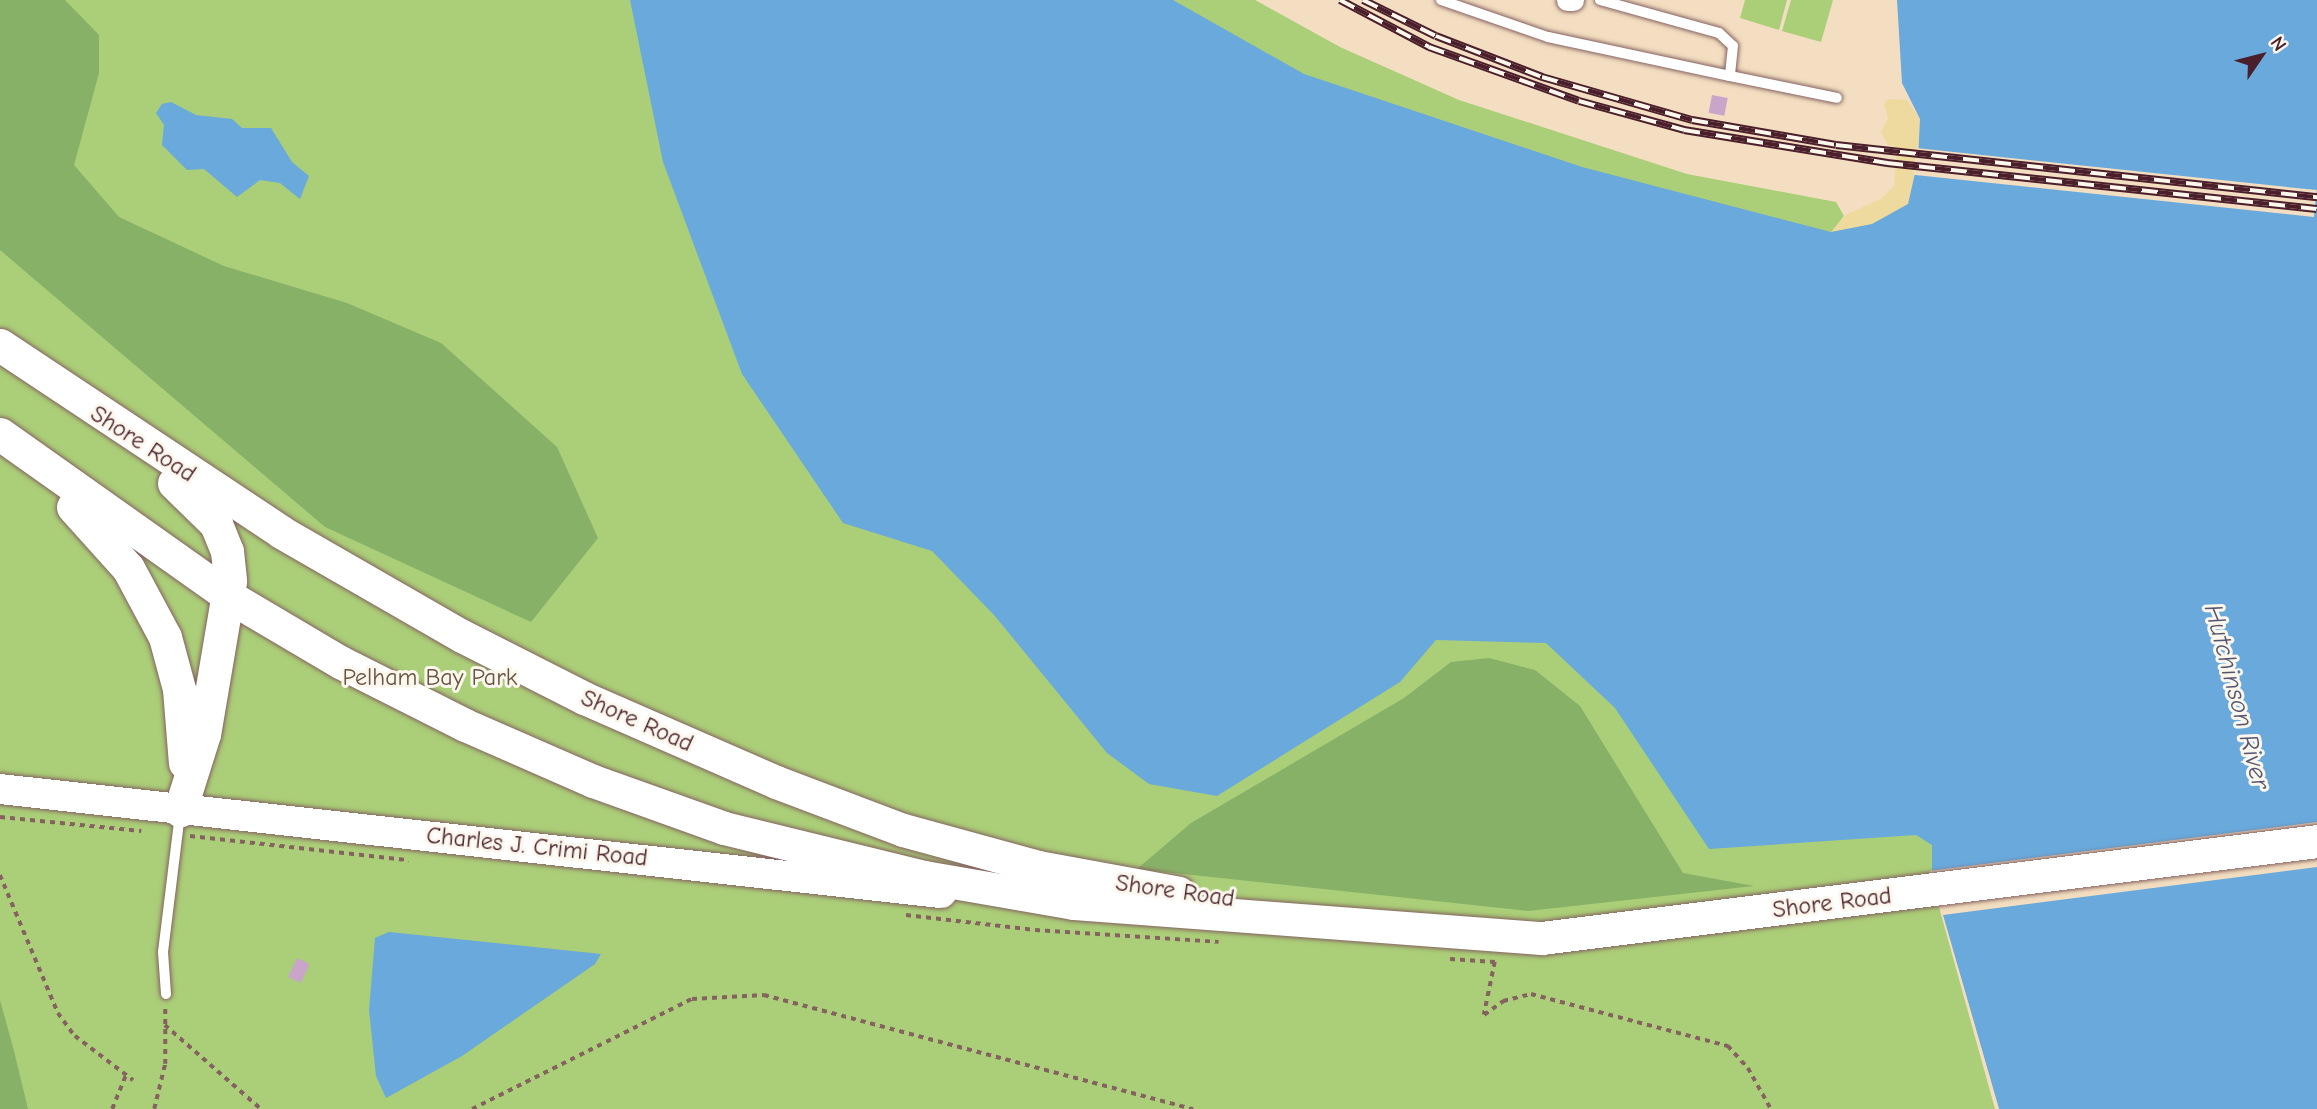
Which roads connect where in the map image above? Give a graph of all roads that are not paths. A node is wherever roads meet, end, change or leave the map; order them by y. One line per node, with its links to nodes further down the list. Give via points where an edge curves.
1 (1441, 0): 5 (lane, via 1548,37)
2 (1567, 0): 3 (street)
3 (1573, 0)
4 (1600, 0): 5 (lane, via 1719,33 1733,46)
5 (1730, 76): 6 (lane)
6 (1837, 98)
7 (0, 345): 8 (main road, Shore Road)
8 (50, 382): 10 (main road, via 207,513 227,551); 15 (main road, Shore Road, via 270,526 401,603 584,698 776,782 903,830 1038,867)
9 (0, 434): 10 (main road, Shore Road); 12 (main road, via 110,545 153,611 174,664 183,714)
10 (230, 597): 12 (main road, via 204,734); 14 (main road, Shore Road, via 402,695 526,754 644,800 820,855)
11 (0, 789): 12 (main road, Charles J. Crimi Road)
12 (180, 810): 14 (main road, Charles J. Crimi Road, via 1009,901); 16 (lane, via 163,952)
13 (2317, 841): 15 (main road, Shore Road, via 1542,939)
14 (1074, 903): 15 (main road, Shore Road, via 1247,919)
15 (1346, 922)
16 (166, 994)

